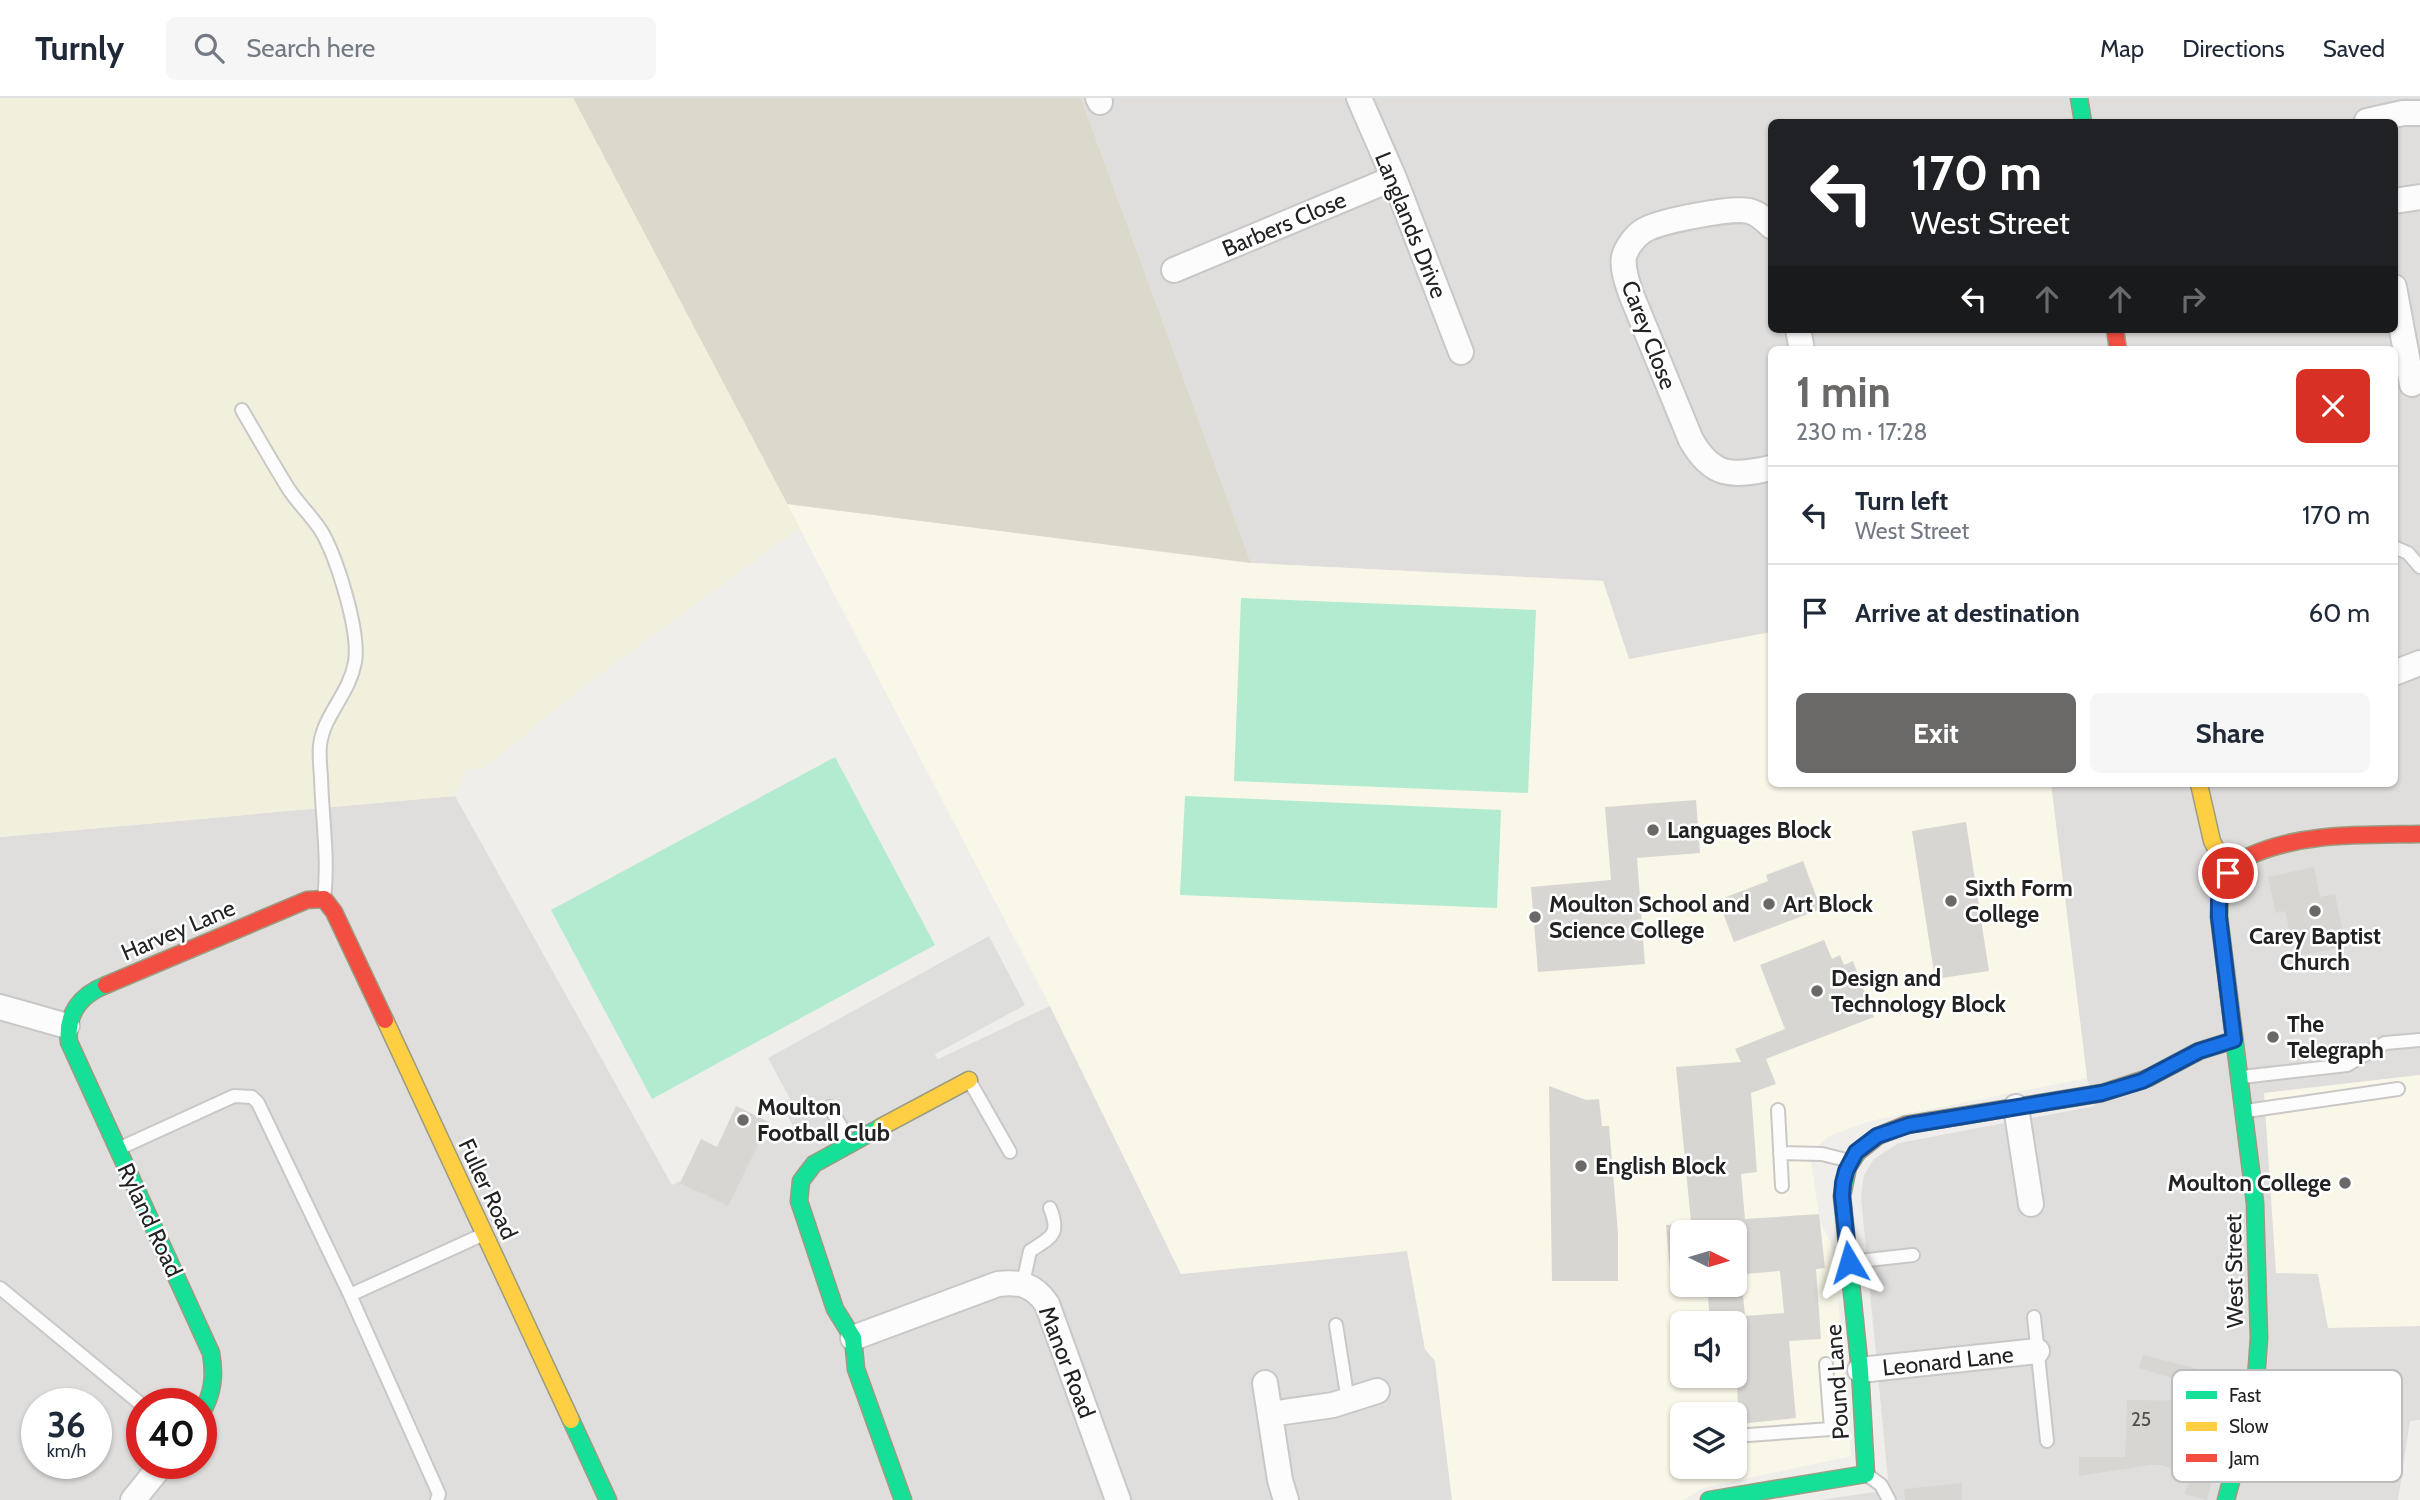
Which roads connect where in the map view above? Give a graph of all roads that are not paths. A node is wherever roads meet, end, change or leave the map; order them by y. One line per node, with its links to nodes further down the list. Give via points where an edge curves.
1 (1359, 98): 6 (street, Langlands Drive)
2 (2079, 98): 5 (street)
3 (2420, 113): 4 (street)
4 (2365, 114)
5 (2082, 119)
6 (1394, 178): 10 (street, Barbers Close); 12 (street, Langlands Drive)
7 (2420, 197): 8 (street)
8 (2398, 200)
9 (1768, 223): 15 (street, Carey Close, via 1749,211 1730,210 1660,224 1633,241 1624,255 1624,272 1699,455 1720,471)
10 (1174, 270)
11 (2398, 309): 13 (street)
12 (1461, 352)
13 (2412, 384)
14 (242, 410): 23 (lane, via 288,487 323,533 349,606 356,643 350,681 327,720 320,747 327,872)
15 (1768, 469)
16 (2398, 549): 17 (lane)
17 (2420, 567)
18 (2420, 663): 19 (street)
19 (2398, 671)
20 (2200, 787): 22 (street, via 2209,838)
21 (2420, 834): 22 (street, via 2278,845 2243,859)
22 (2228, 873): 26 (street, West Street, via 2219,917)
23 (324, 899): 25 (street, Harvey Lane, via 307,900 95,989 73,1007); 43 (street, Fuller Road)
24 (0, 1007): 25 (street)
25 (67, 1026): 36 (street, Ryland Road, via 69,1042)
26 (2234, 1040): 28 (street, West Street); 32 (street, via 2199,1051 2127,1087)
27 (2420, 1040): 28 (lane, via 2385,1043 2347,1065)
28 (2238, 1077): 34 (street, West Street)
29 (969, 1080): 35 (street); 37 (lane)
30 (2398, 1089): 34 (lane)
31 (830, 1107): 35 (lane)
32 (2016, 1107): 39 (street, via 1892,1129 1866,1144); 41 (street)
33 (1778, 1110): 38 (lane)
34 (2243, 1111): 54 (street, West Street, via 2255,1203)
35 (850, 1143): 51 (street, via 807,1169 798,1198 835,1308)
36 (117, 1149): 48 (lane, via 234,1096 252,1097); 57 (street, Ryland Road, via 211,1353)
37 (1010, 1152)
38 (1780, 1153): 39 (lane, via 1822,1154); 40 (lane)
39 (1851, 1161): 45 (street, Pound Lane, via 1842,1196)
40 (1782, 1186)
41 (2031, 1203)
42 (1051, 1208): 46 (lane, via 1055,1233 1030,1251)
43 (484, 1234): 48 (lane); 69 (street, Fuller Road)
44 (1913, 1255): 45 (lane)
45 (1849, 1262): 55 (street, Pound Lane)
46 (1023, 1283): 51 (street, Manor Road, via 998,1284); 71 (street, Manor Road, via 1041,1294 1047,1304)
47 (0, 1288): 59 (lane)
48 (350, 1294): 68 (lane, via 439,1494)
49 (2034, 1317): 52 (lane)
50 (1336, 1325): 60 (lane)
51 (853, 1338): 70 (street, via 856,1369)
52 (2037, 1351): 55 (street, Leonard Lane); 63 (lane)
53 (1826, 1364): 55 (lane)
54 (2257, 1370)
55 (1847, 1379): 62 (lane, via 1832,1429); 64 (street, Pound Lane)
56 (1265, 1383): 61 (street)
57 (213, 1388)
58 (1377, 1391): 60 (street)
59 (126, 1392)
60 (1348, 1401): 61 (street)
61 (1270, 1414): 72 (street)
62 (1747, 1435)
63 (2047, 1441)
64 (1866, 1474): 73 (street); 74 (lane, via 1881,1485)
65 (150, 1479): 67 (street)
66 (2231, 1482): 75 (street, West Street)
67 (133, 1500)
68 (437, 1500)
69 (608, 1500)
70 (903, 1500)
71 (1118, 1500)
72 (1286, 1500)
73 (1709, 1500)
74 (1889, 1500)
75 (2226, 1500)

